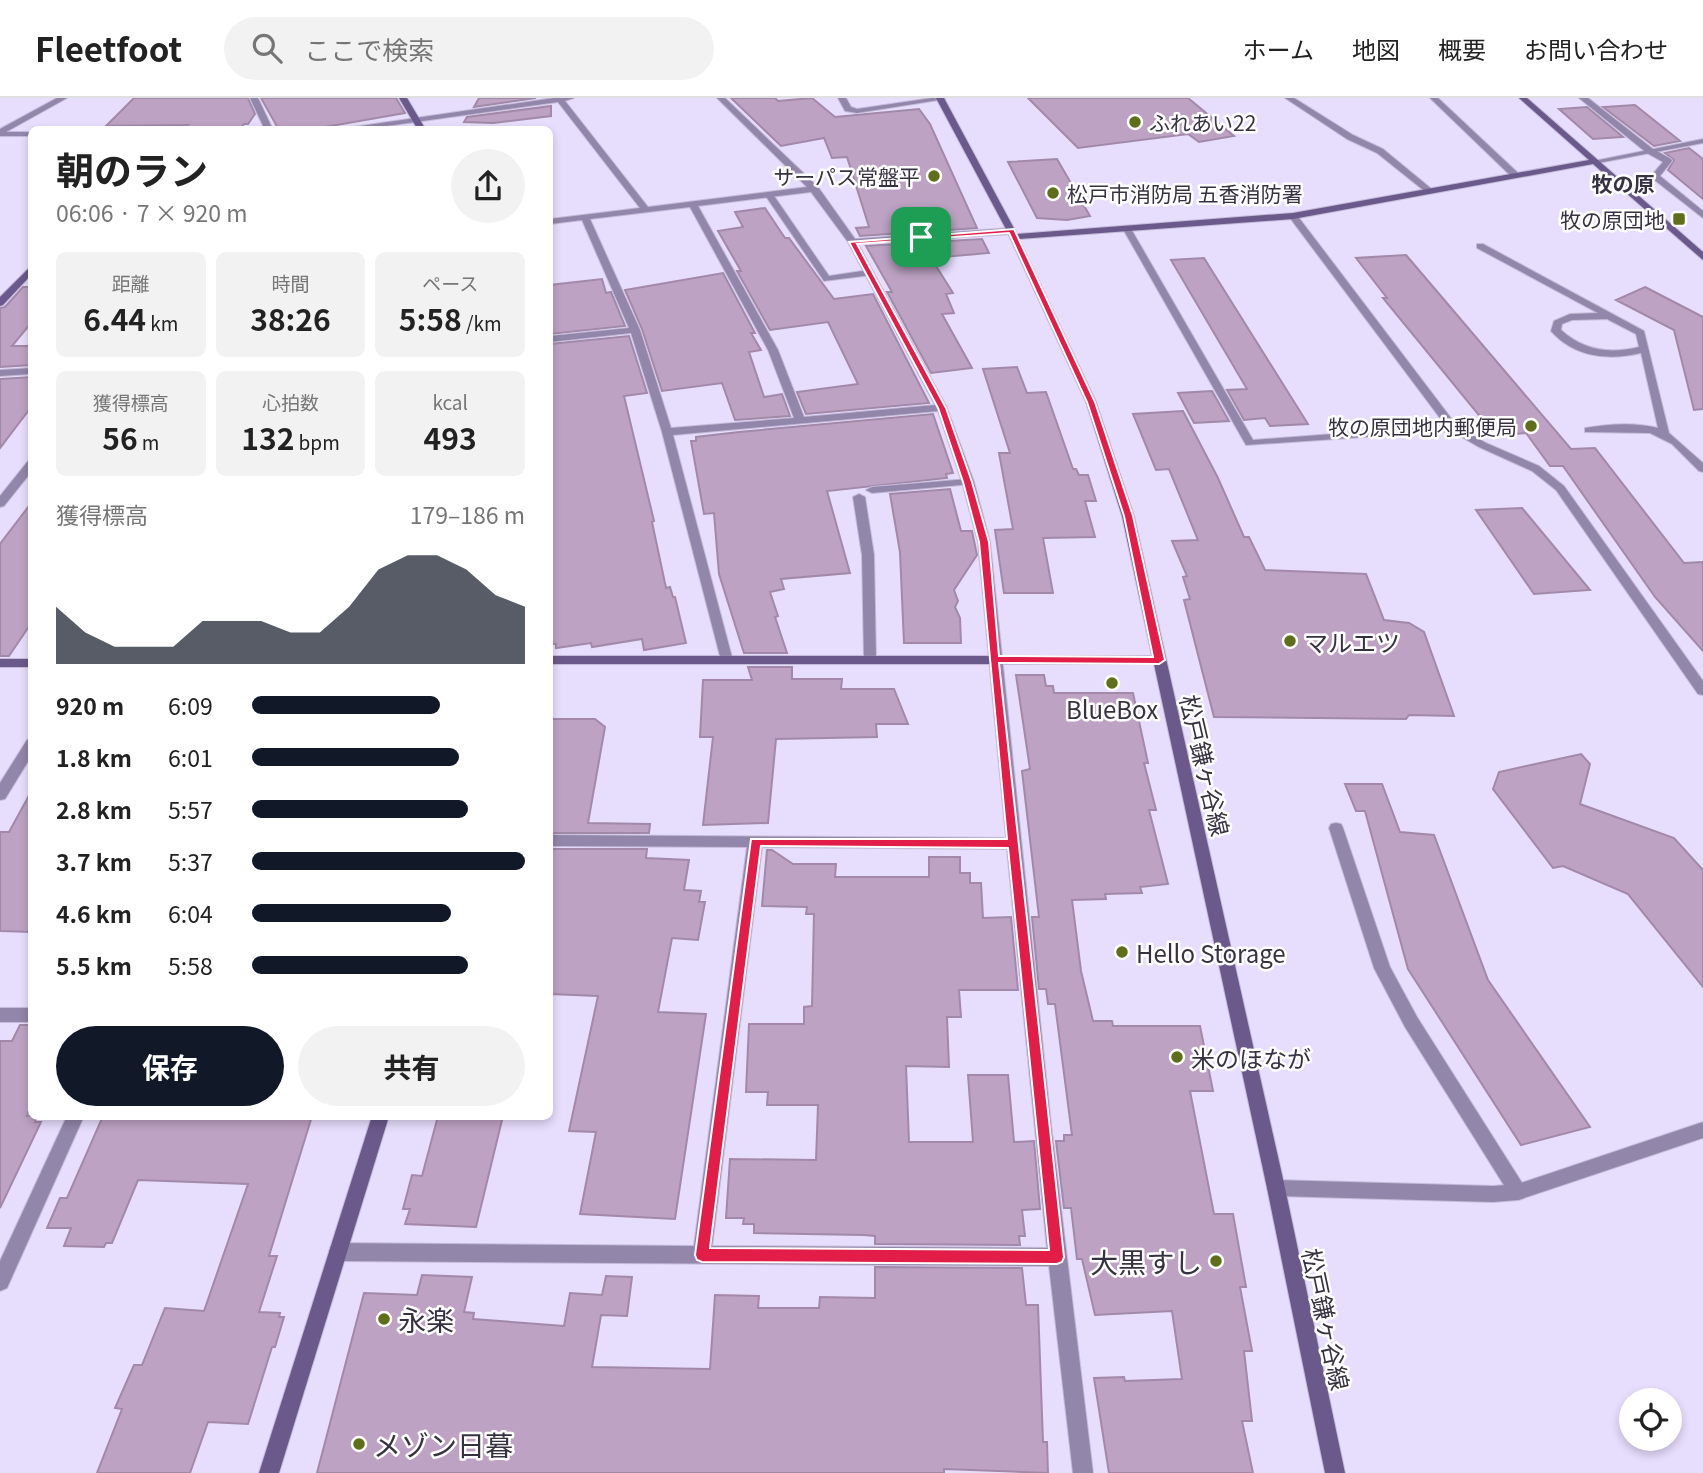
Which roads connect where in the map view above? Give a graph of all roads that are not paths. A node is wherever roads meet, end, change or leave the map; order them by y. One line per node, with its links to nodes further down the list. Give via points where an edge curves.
1 (63, 98): 17 (street)
2 (254, 98): 14 (street)
3 (403, 98): 13 (street)
4 (570, 98): 11 (street)
5 (721, 98): 23 (street)
6 (842, 98): 12 (street, via 848,109 856,111)
7 (1289, 98): 24 (street, via 1380,151)
8 (1434, 98): 22 (street)
9 (1523, 98): 21 (street)
10 (1583, 98): 20 (street)
11 (560, 99): 13 (street); 27 (street)
12 (941, 99): 33 (street, 松戸鎌ヶ谷線)
13 (416, 119): 15 (street); 16 (street)
14 (267, 126)
15 (366, 126)
16 (420, 126)
17 (0, 133): 18 (street)
18 (28, 134)
19 (1703, 141): 20 (street)
20 (1650, 151): 21 (street); 28 (street, via 1668,161 1655,176)
21 (1593, 162): 22 (street); 36 (street)
22 (1515, 175): 24 (street)
23 (815, 189): 25 (street); 34 (street)
24 (1430, 191): 29 (street)
25 (769, 195): 26 (street); 38 (street, via 827,279)
26 (693, 204): 27 (street); 47 (street, via 773,350)
27 (646, 210): 30 (street)
28 (1703, 215)
29 (1293, 216): 32 (street); 48 (street)
30 (585, 217): 31 (street); 41 (street)
31 (553, 221)
32 (1127, 229): 33 (street); 48 (street, via 1251,443)
33 (1013, 234): 34 (street); 61 (street, 松戸鎌ヶ谷線, via 1091,402 1128,516)
34 (852, 242): 38 (street)
35 (1480, 246): 40 (street)
36 (1703, 257)
37 (28, 272): 39 (street)
38 (869, 273): 46 (street)
39 (0, 303)
40 (1609, 316): 43 (street, via 1641,333); 43 (street, via 1570,317 1557,323 1556,331 1585,351 1610,355)
41 (635, 330): 42 (street); 50 (street)
42 (553, 339)
43 (1645, 349): 51 (street)
44 (28, 371): 45 (street)
45 (0, 373)
46 (942, 408): 47 (street); 54 (street)
47 (800, 420): 50 (street)
48 (1453, 428): 65 (street, via 1551,478)
49 (1589, 430): 51 (street, via 1639,427)
50 (667, 432): 62 (street)
51 (1664, 433): 53 (street)
52 (28, 468): 57 (street)
53 (1703, 469)
54 (968, 482): 55 (street); 60 (street, via 984,542)
55 (872, 490)
56 (859, 496): 59 (street, via 868,555)
57 (0, 504)
58 (553, 660): 62 (street)
59 (870, 660): 60 (street); 62 (street)
60 (994, 660): 61 (street); 71 (street)
61 (1159, 660): 77 (street, 松戸鎌ヶ谷線)
62 (727, 661)
63 (0, 663): 64 (street)
64 (28, 663)
65 (1703, 690)
66 (28, 750): 67 (street)
67 (0, 795)
68 (1336, 828): 78 (street, via 1381,968)
69 (553, 840): 70 (street)
70 (755, 842): 71 (street); 80 (street)
71 (1013, 844): 81 (street)
72 (0, 1015): 73 (street)
73 (28, 1016)
74 (74, 1120): 82 (street)
75 (381, 1120): 79 (street)
76 (1703, 1130): 78 (street)
77 (1276, 1188): 78 (street); 85 (street, 松戸鎌ヶ谷線)
78 (1518, 1192)
79 (338, 1252): 80 (street); 83 (street)
80 (702, 1255): 81 (street)
81 (1057, 1257): 84 (street)
82 (0, 1282)
83 (270, 1473)
84 (1083, 1473)
85 (1335, 1473)

